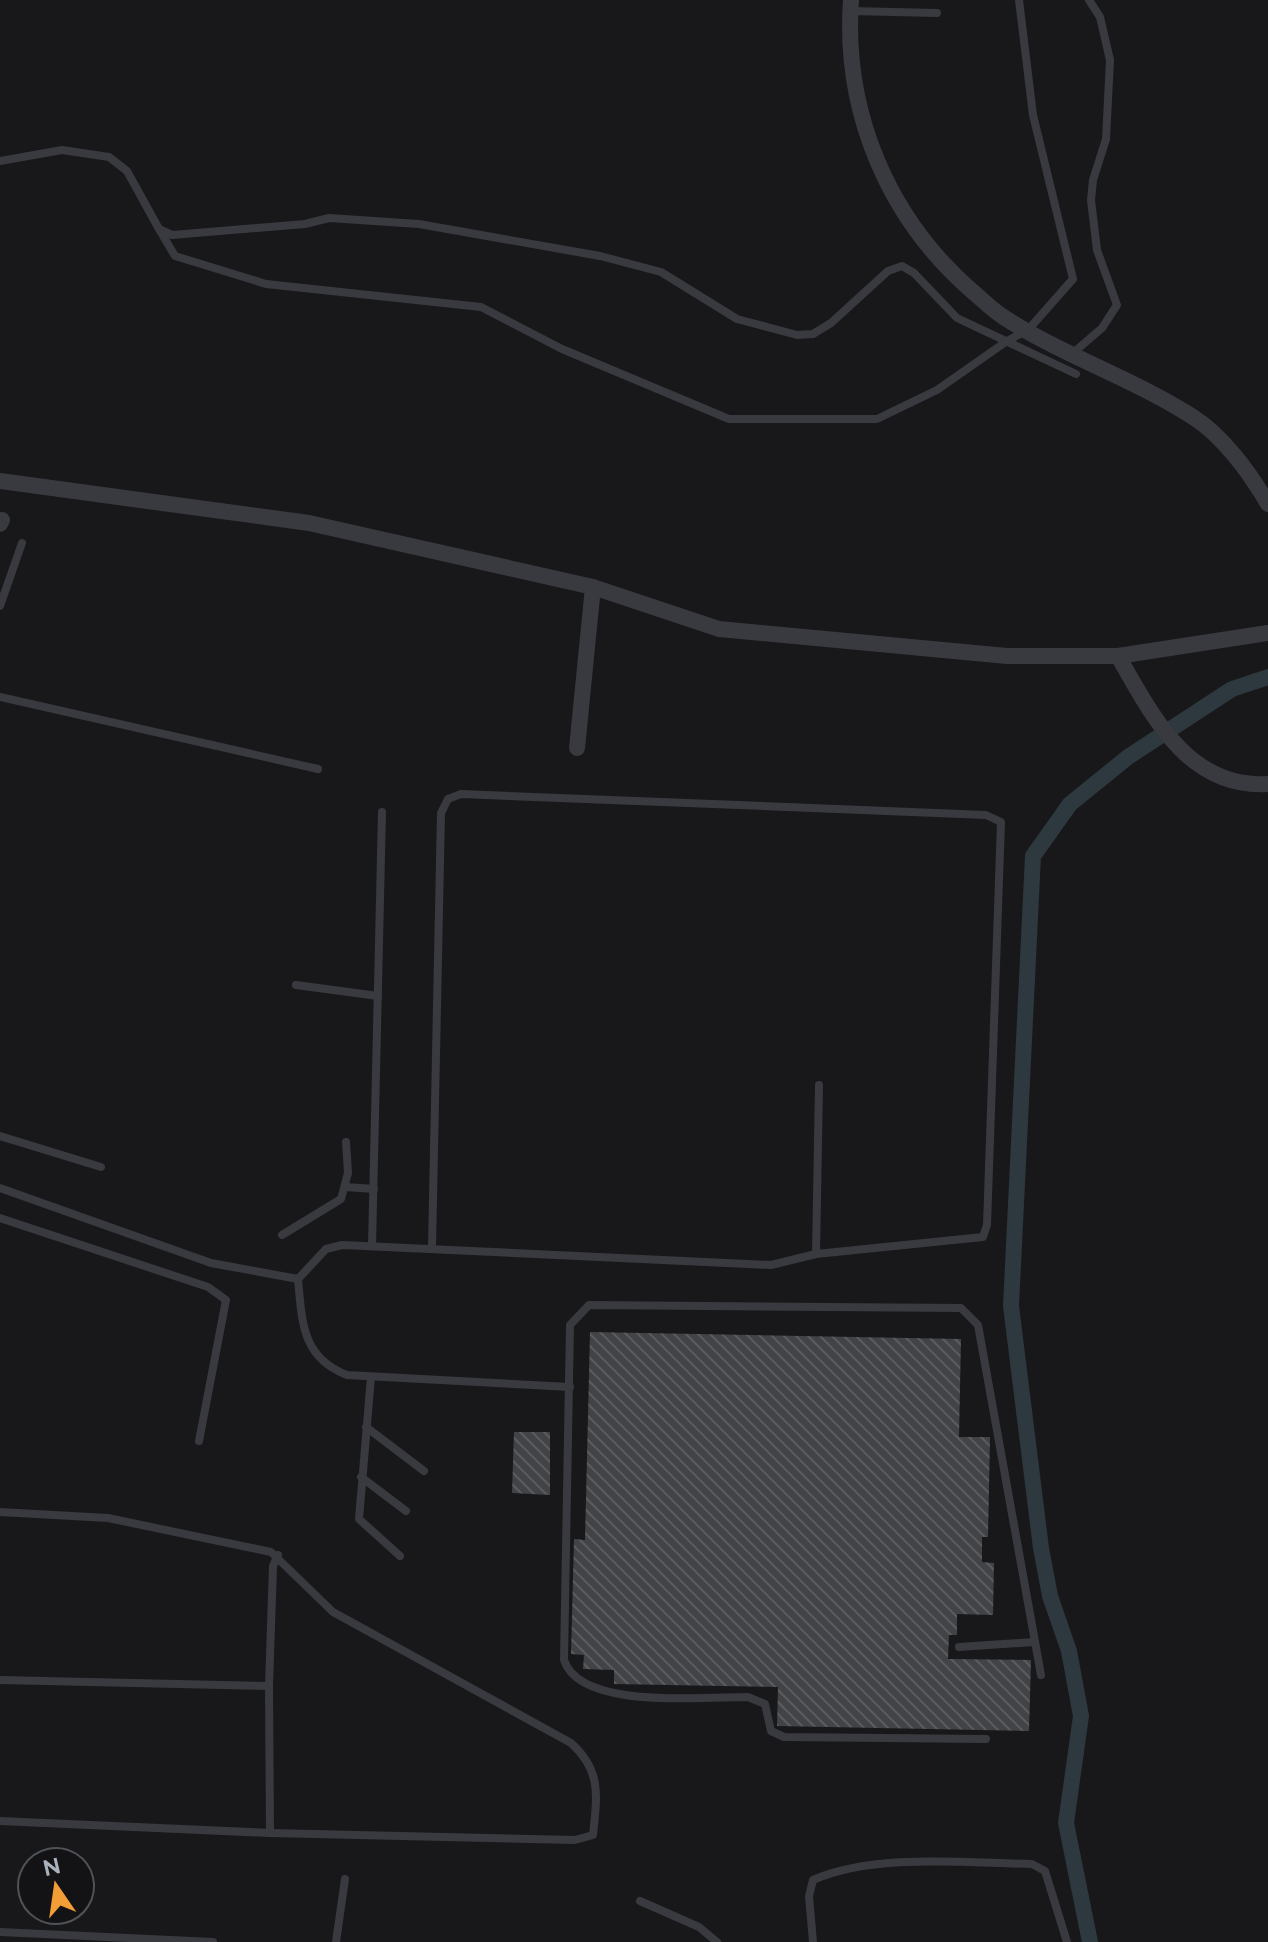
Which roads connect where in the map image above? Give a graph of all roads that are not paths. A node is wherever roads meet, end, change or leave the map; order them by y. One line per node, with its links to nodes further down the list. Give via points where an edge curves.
1 (1019, 0): 7 (lane, via 1033,115 1073,279)
2 (1089, 0): 9 (lane, via 1100,17 1110,60 1106,139 1091,200 1097,250 1117,305 1102,328)
3 (851, 5): 4 (lane); 7 (street, via 851,66 872,152 891,194 948,270 1004,318)
4 (937, 13)
5 (0, 161): 6 (lane, via 62,150 109,157 127,171)
6 (159, 229): 8 (lane, via 175,256 266,284 481,307 562,349 729,419 877,419 937,390); 8 (lane, via 172,235 329,218 419,224 661,272 737,319 797,335 813,334 831,323 888,271 902,266 957,318)
7 (1028, 330): 8 (lane); 9 (street)
8 (1007, 341): 10 (lane)
9 (1072, 354): 12 (street, via 1195,418 1246,470)
10 (1076, 374)
11 (0, 481): 14 (street, via 309,523)
12 (1268, 504)
13 (22, 543): 15 (lane)
14 (593, 587): 17 (street, via 719,629 1007,656); 19 (street)
15 (0, 606)
16 (1268, 633): 17 (street)
17 (1118, 656): 21 (street, via 1169,740 1197,764 1226,779)
18 (0, 697): 20 (lane)
19 (577, 748)
20 (318, 769)
21 (1268, 784)
22 (382, 812): 24 (lane)
23 (296, 985): 24 (lane)
24 (378, 996): 31 (lane)
25 (819, 1085): 36 (lane)
26 (0, 1136): 28 (lane)
27 (346, 1142): 29 (lane)
28 (101, 1167)
29 (346, 1187): 31 (lane); 33 (lane, via 341,1199)
30 (0, 1188): 37 (lane, via 211,1263)
31 (374, 1189): 34 (lane)
32 (0, 1218): 41 (lane, via 208,1287 226,1300)
33 (282, 1235)
34 (372, 1246): 35 (lane); 37 (lane, via 326,1249)
35 (432, 1247): 36 (lane, via 771,1265); 36 (lane, via 441,813 448,799 461,794 986,815 1001,822 1002,843 983,1237)
36 (816, 1254)
37 (298, 1279): 38 (lane, via 301,1315 316,1357 347,1375)
38 (371, 1377): 39 (lane); 40 (lane)
39 (570, 1387): 48 (lane, via 570,1325 589,1305 961,1308 978,1325); 53 (lane, via 564,1660 573,1679 612,1695 748,1697 765,1704 771,1731 784,1737)
40 (366, 1427): 42 (lane); 43 (lane)
41 (199, 1441)
42 (424, 1471)
43 (361, 1477): 44 (lane); 47 (lane, via 361,1525)
44 (406, 1511)
45 (0, 1512): 46 (lane, via 108,1518)
46 (278, 1555): 52 (lane, via 273,1566); 55 (lane, via 333,1612 571,1743 586,1756 597,1792 593,1835 587,1839)
47 (400, 1556)
48 (1034, 1642): 49 (lane); 50 (lane)
49 (959, 1647)
50 (1041, 1675)
51 (0, 1680): 52 (lane)
52 (269, 1686): 55 (lane)
53 (986, 1739)
54 (0, 1821): 55 (lane)
55 (270, 1833)
56 (345, 1879): 60 (lane)
57 (640, 1901): 61 (lane, via 699,1927)
58 (0, 1932): 59 (lane)
59 (213, 1942)
60 (336, 1942)
61 (717, 1942)
62 (813, 1942): 63 (lane, via 813,1880 834,1871 927,1862 1032,1864 1045,1871)
63 (1067, 1942)

